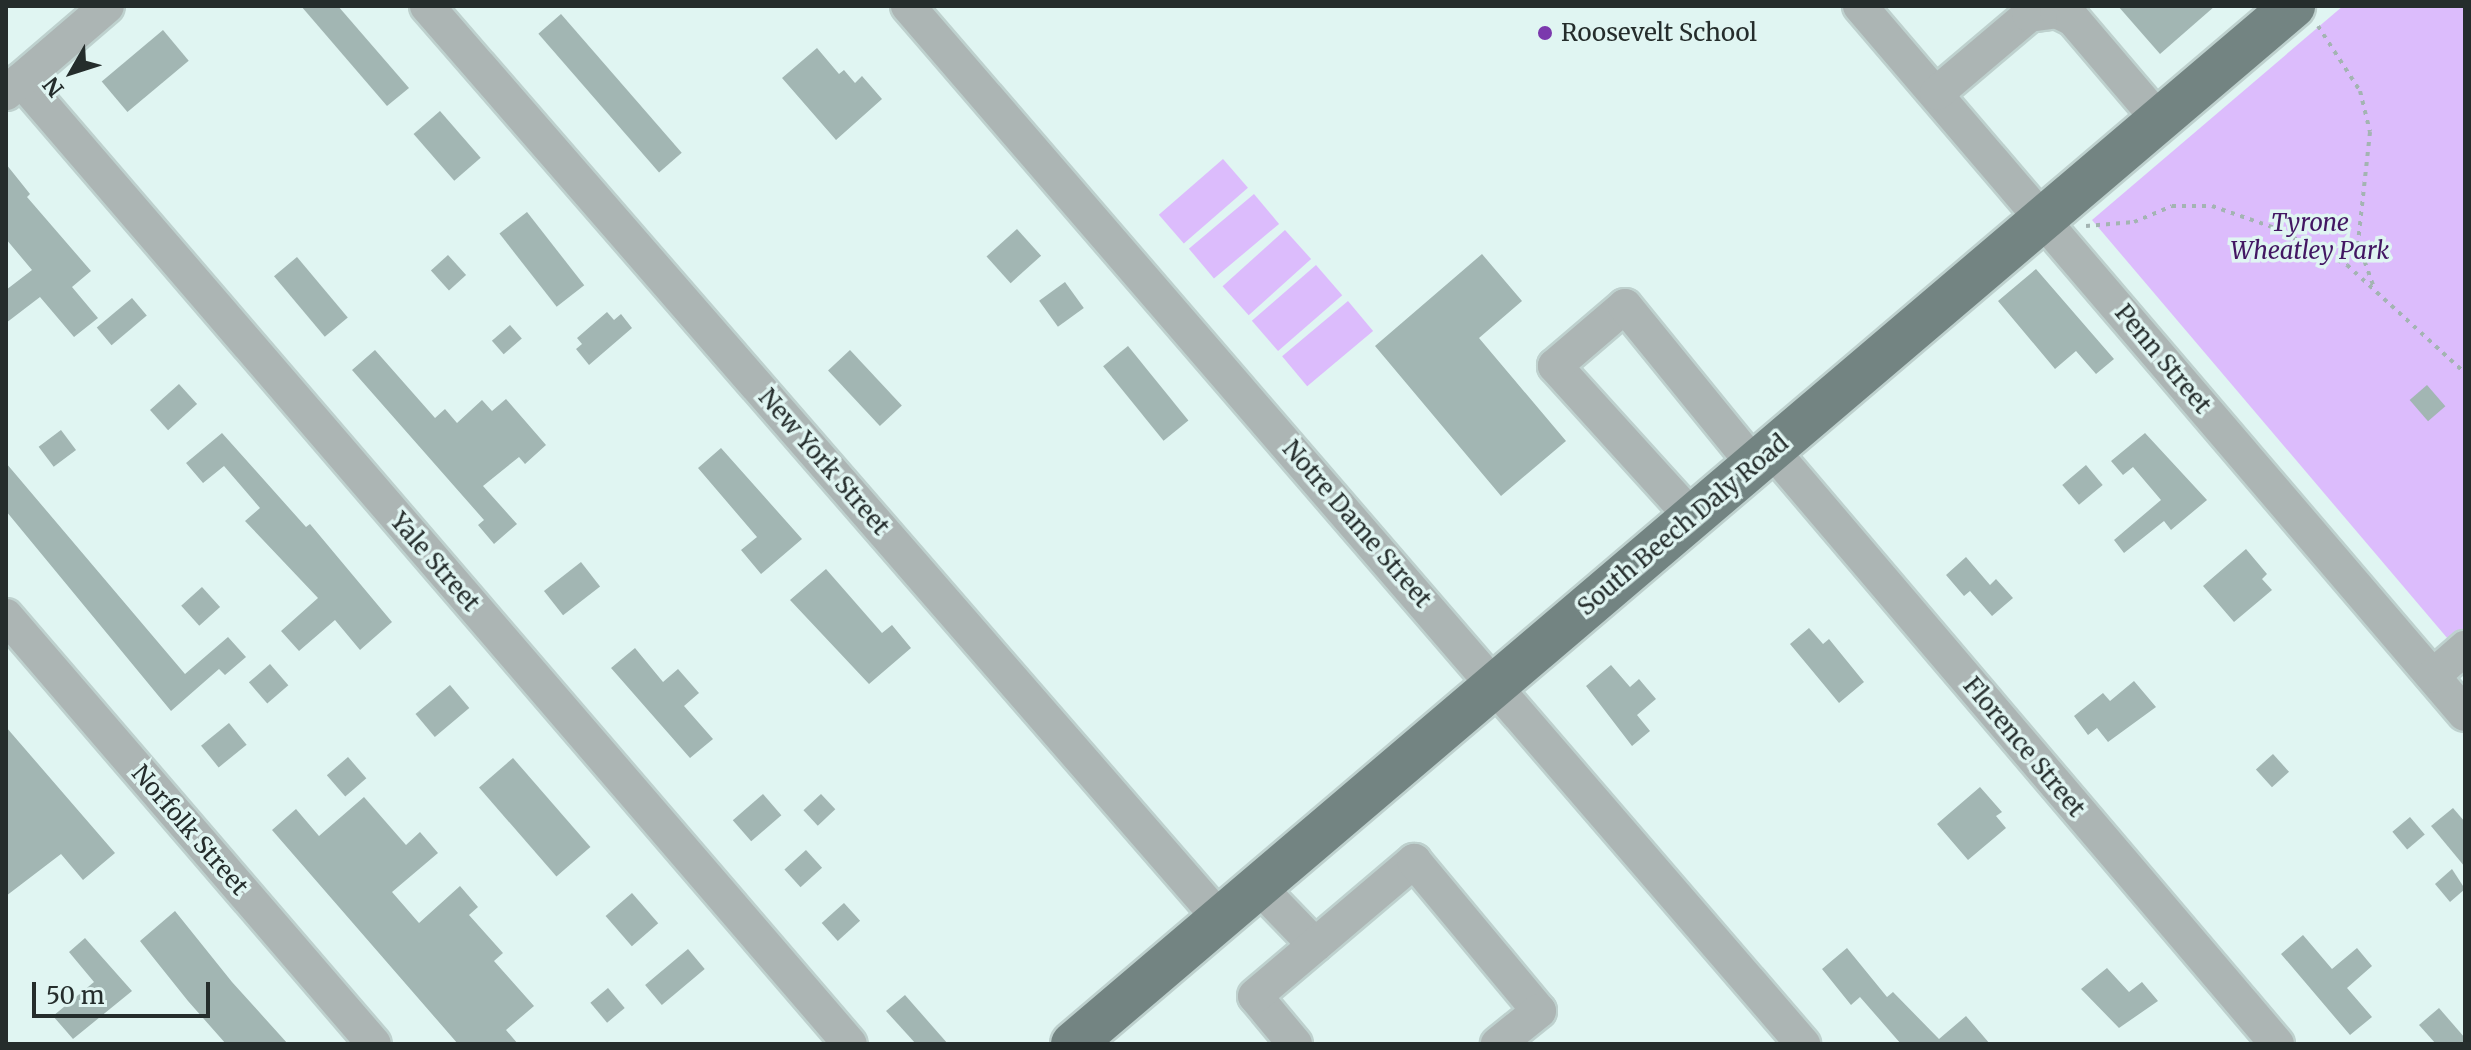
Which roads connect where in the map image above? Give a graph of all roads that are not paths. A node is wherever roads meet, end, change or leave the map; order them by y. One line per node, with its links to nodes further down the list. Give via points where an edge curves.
1 (107, 6): 6 (street)
2 (427, 6): 18 (street, New York Street)
3 (908, 6): 15 (street, Notre Dame Street)
4 (1860, 6): 7 (street, Penn Street)
5 (2304, 14): 8 (main road, South Beech Daly Road)
6 (13, 86): 21 (street, Yale Street)
7 (1937, 93): 8 (street, via 2029,15 2057,11 2073,19); 9 (street, Penn Street)
8 (2159, 120): 9 (main road, South Beech Daly Road)
9 (2061, 219): 10 (main road, South Beech Daly Road); 14 (street, Penn Street)
10 (1762, 457): 11 (main road, South Beech Daly Road); 11 (street, Florence Street, via 1625,306 1555,366); 26 (street, Florence Street)
11 (1692, 517): 15 (main road, South Beech Daly Road)
12 (6, 616): 20 (street, Norfolk Street)
13 (2465, 648): 14 (street)
14 (2433, 676): 16 (street, Penn Street)
15 (1496, 684): 17 (main road, South Beech Daly Road); 25 (street, Notre Dame Street)
16 (2465, 714)
17 (1258, 886): 18 (main road, South Beech Daly Road); 19 (street)
18 (1220, 919): 22 (main road, South Beech Daly Road)
19 (1315, 945): 23 (street, via 1255,996); 24 (street, via 1414,861 1539,1011)
20 (374, 1044)
21 (850, 1044)
22 (1073, 1044)
23 (1295, 1044)
24 (1498, 1044)
25 (1803, 1044)
26 (2277, 1044)

